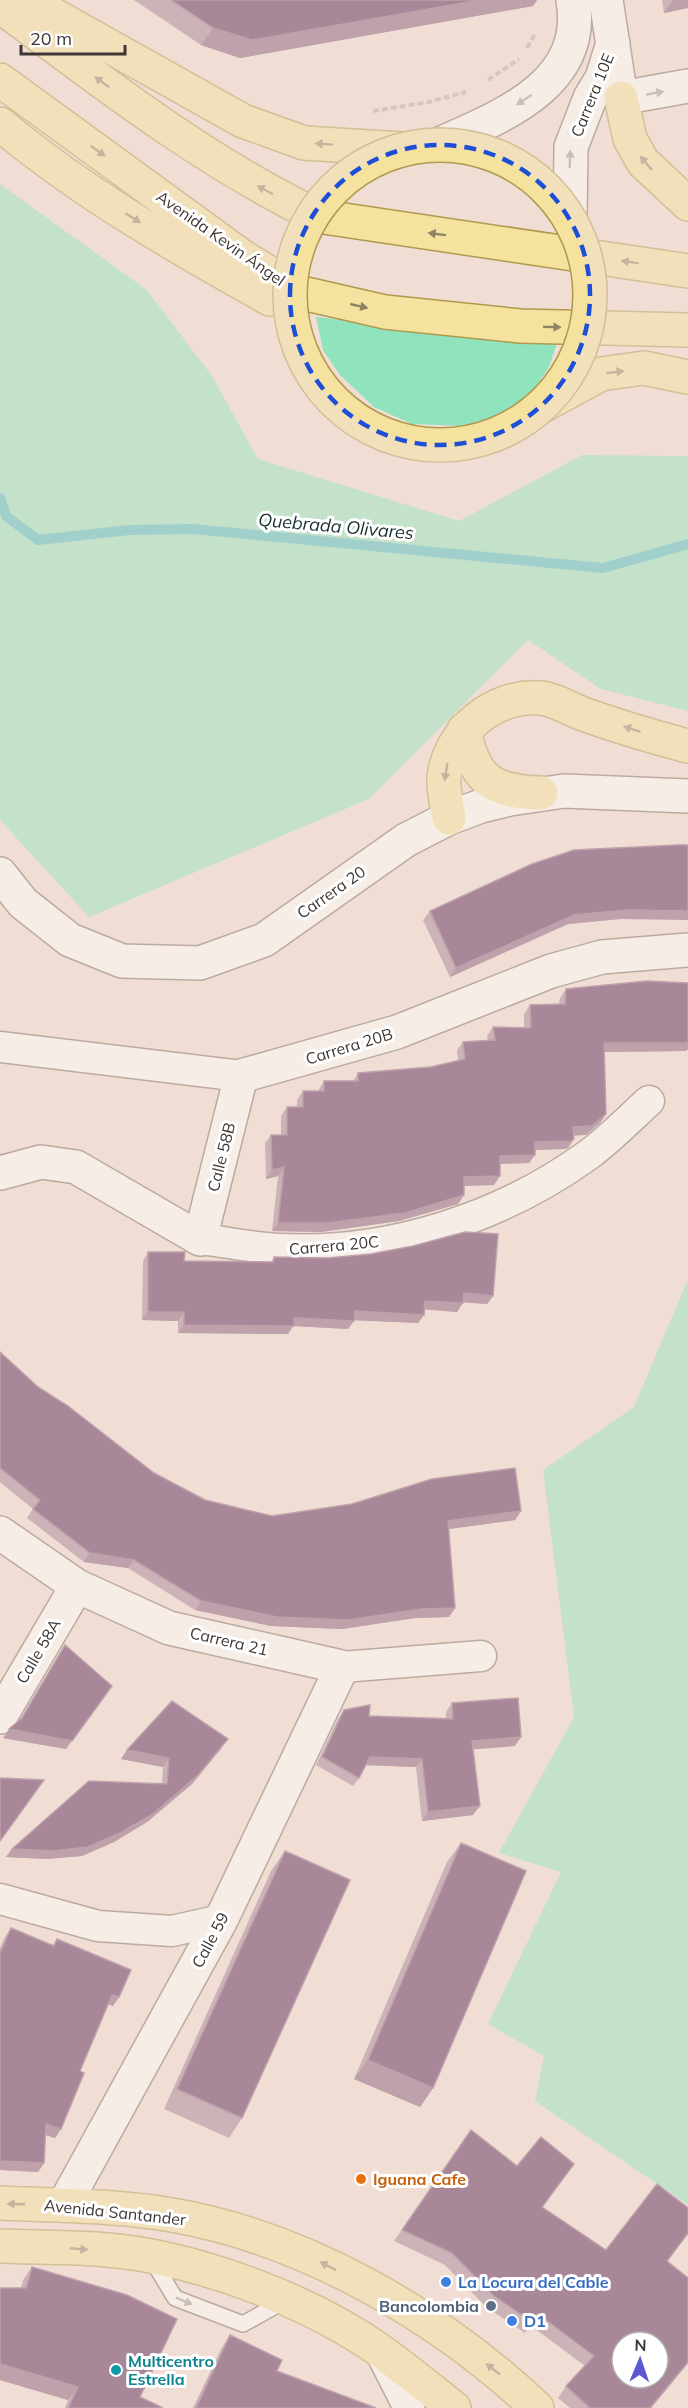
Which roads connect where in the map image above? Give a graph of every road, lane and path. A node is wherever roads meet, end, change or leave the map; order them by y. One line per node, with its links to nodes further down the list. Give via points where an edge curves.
1 (27, 0): 14 (main road, one-way to 1, via 304,143 243,120)
2 (573, 0): 13 (street, one-way to 13, via 573,43 557,74 541,89 487,123)
3 (606, 0): 10 (street, Carrera 10E, via 613,43)
4 (0, 6): 17 (main road, one-way to 4, via 317,216 261,189 158,123)
5 (522, 56): 7 (path)
6 (0, 80): 19 (main road, Avenida Kevin Ángel, one-way to 19, via 243,257 302,293 385,312 520,326)
7 (484, 83)
8 (688, 86): 10 (street, one-way to 8)
9 (474, 90): 11 (path, via 429,102)
10 (606, 98): 15 (main road, one-way to 10, via 643,162); 16 (street, Carrera 10E, one-way to 10, via 571,147)
11 (362, 112)
12 (0, 124): 18 (main road, one-way to 18, via 76,182 190,255)
13 (442, 143): 14 (main road, bridge); 16 (main road, bridge, via 502,158 537,179)
14 (404, 149): 18 (main road, bridge, via 365,164 330,190 305,225 291,266)
15 (688, 204)
16 (570, 218): 21 (main road, bridge, via 589,265 590,316 575,364)
17 (688, 271)
18 (289, 309): 21 (main road, bridge, via 299,351 321,389 358,422 404,442 454,445 502,433)
19 (688, 330)
20 (688, 377): 21 (main road, one-way to 20, via 601,374 644,369)
21 (544, 405)
22 (464, 730): 23 (main road, one-way to 22, via 542,698 508,701 476,718); 24 (main road, via 470,757 487,780 513,792); 26 (main road, one-way to 26, via 448,758 444,780)
23 (688, 746)
24 (541, 794): 25 (street, Carrera 20, via 564,791); 26 (street, Carrera 20)
25 (688, 796)
26 (449, 818): 27 (street, Carrera 20, via 406,840 264,940 201,963 122,961 70,940 24,903)
27 (0, 874)
28 (688, 950): 30 (street, Carrera 20B, via 602,957 551,971 397,1032)
29 (0, 1047): 30 (street, Carrera 20B)
30 (241, 1076): 33 (street, Calle 58B)
31 (650, 1101): 33 (street, Carrera 20C, via 589,1155 529,1192 443,1228 363,1245 305,1248)
32 (0, 1173): 33 (street, Carrera 20C, via 41,1162 76,1167)
33 (200, 1239)
34 (0, 1533): 35 (street, Carrera 21)
35 (77, 1586): 37 (street, Carrera 21, via 169,1628); 38 (street, Calle 58A)
36 (481, 1656): 37 (street, Carrera 21)
37 (342, 1667): 40 (street, Calle 59)
38 (0, 1717)
39 (0, 1899): 40 (street, via 98,1926 172,1931)
40 (221, 1920): 42 (street, Calle 59)
41 (0, 2204): 42 (main road, Avenida Santander, one-way to 41)
42 (64, 2205): 47 (main road, Avenida Santander, one-way to 42, via 457,2342 326,2265 256,2236 172,2215)
43 (0, 2246): 44 (main road, one-way to 44, via 150,2256 234,2279 286,2300)
44 (380, 2351): 45 (street); 46 (main road)
45 (409, 2408)
46 (454, 2408)
47 (537, 2408)

